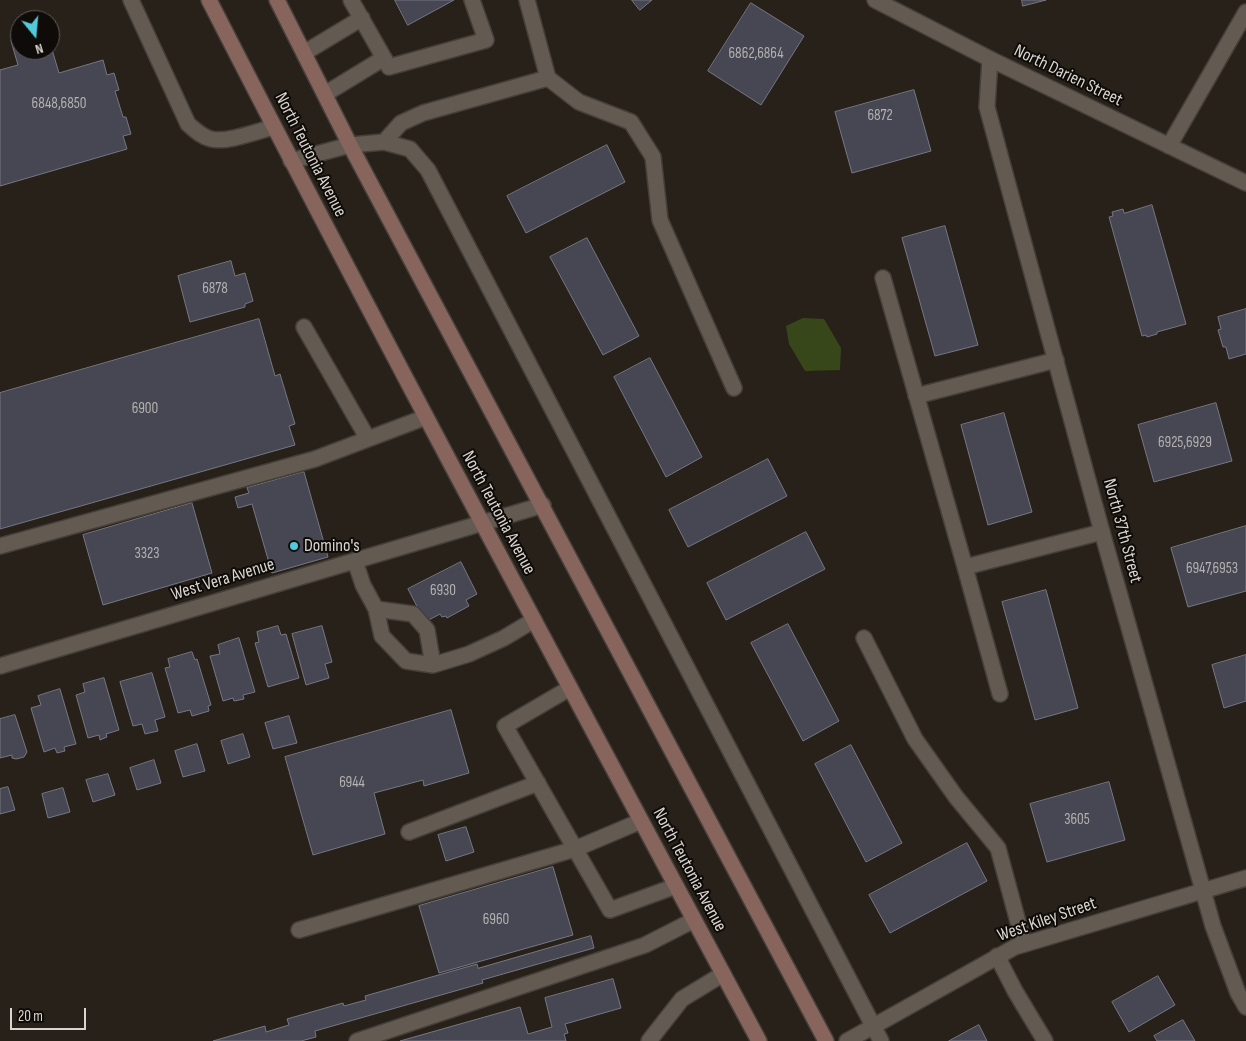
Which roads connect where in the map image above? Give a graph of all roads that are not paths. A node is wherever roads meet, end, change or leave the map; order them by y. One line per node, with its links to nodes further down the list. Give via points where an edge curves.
1 (130, 0): 15 (street, via 188,124 197,133 225,140)
2 (210, 0): 15 (main road, North Teutonia Avenue)
3 (277, 0): 10 (main road)
4 (351, 0): 9 (street)
5 (472, 0): 11 (street, via 486,40 389,67)
6 (527, 0): 13 (street)
7 (875, 0): 12 (street, North Darien Street)
8 (1246, 12): 18 (street)
9 (362, 18): 10 (street); 11 (street)
10 (304, 53): 14 (main road)
11 (384, 58): 14 (street)
12 (990, 59): 18 (street, North Darien Street); 23 (street, North 37th Street, via 987,107)
13 (548, 78): 16 (street, via 423,113 401,124); 24 (street, via 580,102 632,122 653,157 660,220)
14 (325, 94): 17 (main road)
15 (274, 127): 19 (main road, North Teutonia Avenue)
16 (384, 142): 17 (street); 54 (street, via 410,149 428,170)
17 (350, 145): 19 (street); 28 (main road)
18 (1169, 146): 20 (street, North Darien Street)
19 (291, 161): 26 (main road, North Teutonia Avenue)
20 (1246, 183)
21 (882, 278): 25 (street)
22 (304, 327): 27 (street)
23 (1056, 360): 25 (street); 30 (street, North 37th Street)
24 (734, 388)
25 (916, 396): 33 (street)
26 (426, 417): 27 (street); 29 (main road, North Teutonia Avenue)
27 (368, 439): 31 (street, via 315,459)
28 (543, 505): 29 (street, West Vera Avenue); 58 (main road)
29 (482, 523): 32 (street, West Vera Avenue); 35 (main road, North Teutonia Avenue)
30 (1102, 532): 33 (street); 47 (street, North 37th Street)
31 (0, 546)
32 (355, 561): 34 (street); 38 (street, West Vera Avenue)
33 (964, 567): 40 (street)
34 (376, 609): 37 (street, via 382,636 406,661); 37 (street, via 413,614 427,630)
35 (534, 620): 37 (street, via 469,654); 39 (main road, North Teutonia Avenue)
36 (864, 638): 50 (street, via 915,739 956,797 998,848)
37 (433, 665)
38 (0, 666)
39 (570, 688): 41 (street, via 506,726); 42 (main road, North Teutonia Avenue)
40 (1000, 694)
41 (538, 783): 43 (street); 44 (street)
42 (641, 821): 44 (street); 46 (main road, North Teutonia Avenue)
43 (409, 832)
44 (575, 849): 46 (street, via 610,910); 49 (street)
45 (1246, 878): 47 (street, West Kiley Street)
46 (676, 886): 48 (main road, North Teutonia Avenue)
47 (1203, 890): 50 (street, West Kiley Street); 53 (street, North 37th Street, via 1213,926)
48 (694, 920): 52 (main road, North Teutonia Avenue); 55 (street, via 637,947)
49 (299, 930)
50 (1024, 944): 51 (street, West Kiley Street)
51 (997, 956): 54 (street, West Kiley Street); 61 (street)
52 (723, 974): 56 (street, via 682,999); 57 (main road, North Teutonia Avenue)
53 (1246, 1007)
54 (874, 1026): 59 (street, West Kiley Street); 60 (street)
55 (357, 1041)
56 (649, 1041)
57 (759, 1041)
58 (826, 1041)
59 (847, 1041)
60 (881, 1041)
61 (1045, 1041)

